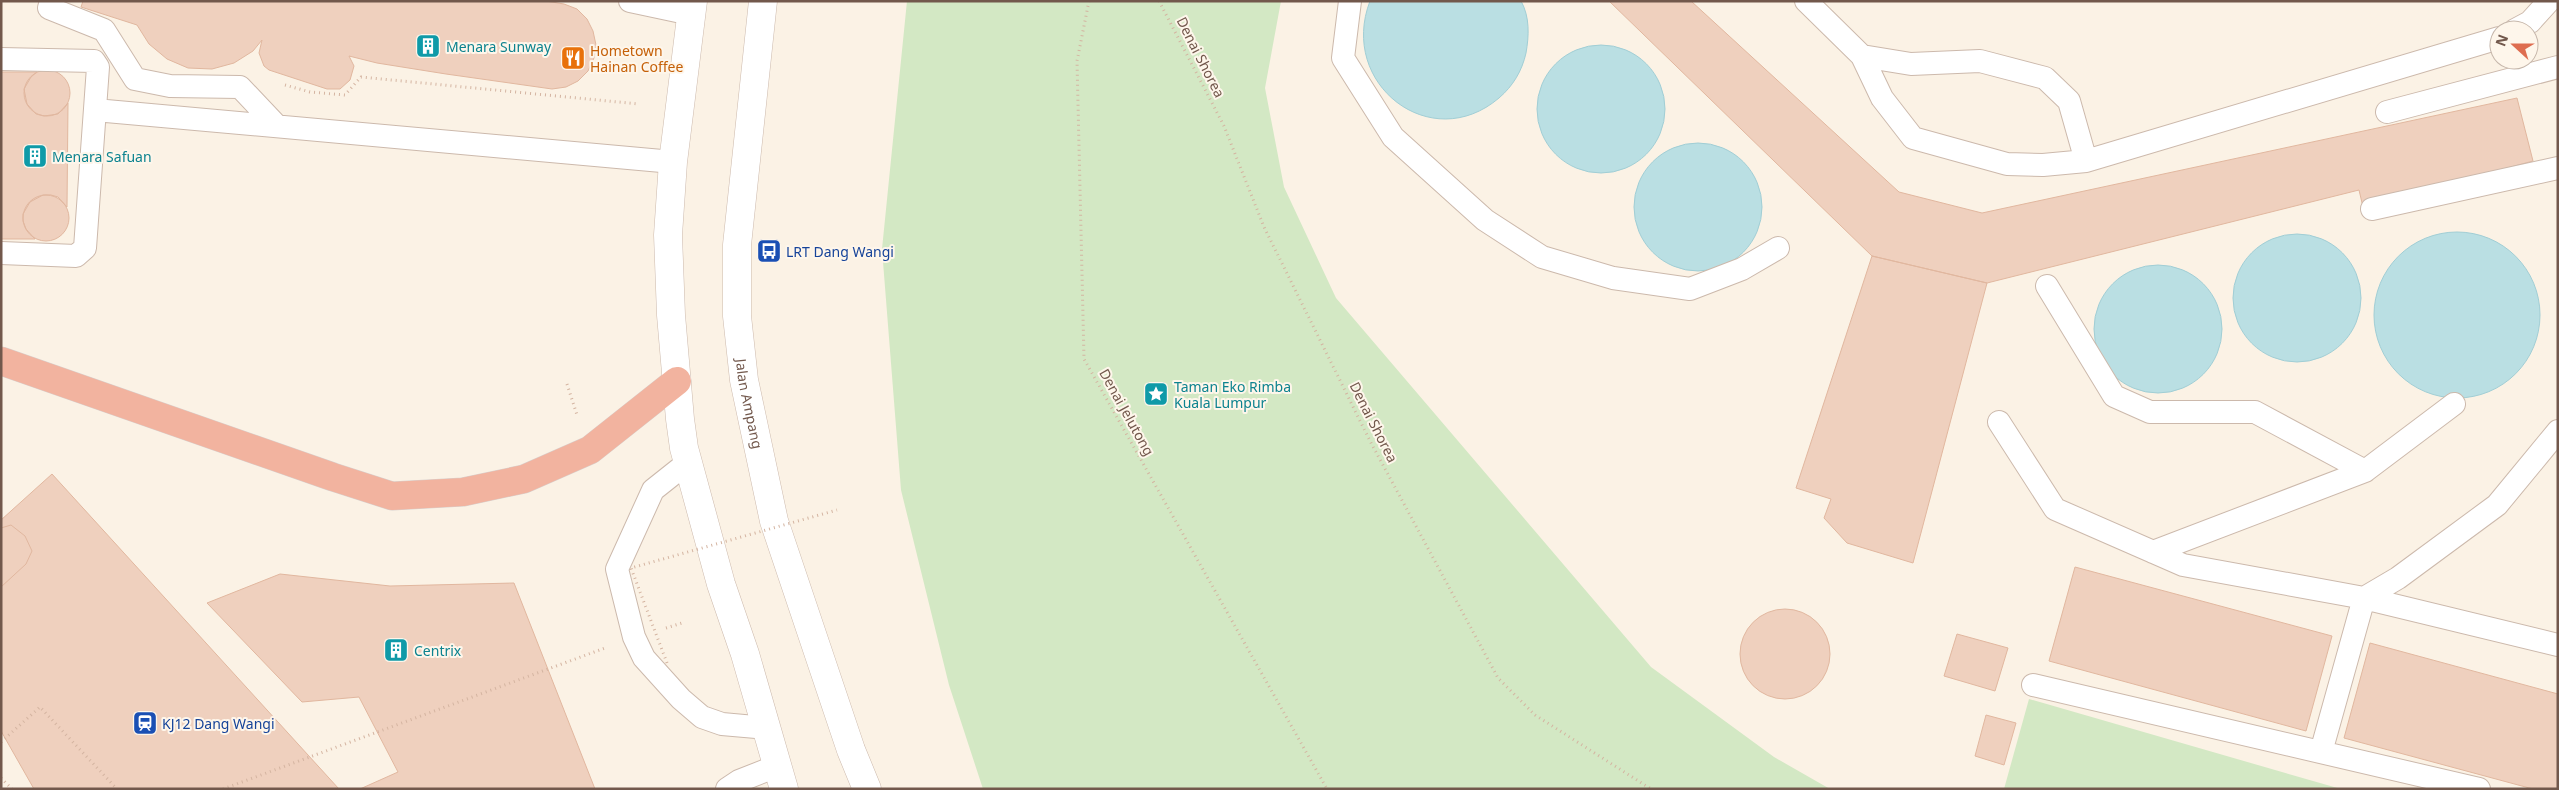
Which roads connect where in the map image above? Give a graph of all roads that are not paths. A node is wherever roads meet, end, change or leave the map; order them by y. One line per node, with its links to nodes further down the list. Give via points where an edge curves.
1 (51, 1): 15 (lane, via 49,8 104,30 135,79 170,86 233,80)
2 (630, 1): 7 (lane)
3 (763, 1): 38 (street, Jalan Ampang, via 737,245 737,316 744,380 774,521)
4 (1350, 1): 20 (lane, via 1343,58 1393,138 1485,220 1542,257 1613,278 1690,289 1742,269)
5 (1806, 1): 10 (lane)
6 (2549, 1): 8 (lane)
7 (692, 8): 17 (street)
8 (2532, 20)
9 (2489, 41): 16 (lane)
10 (1862, 56): 16 (lane, via 1882,98 1913,138 2007,164); 16 (lane, via 1911,64 1980,61 2045,78 2069,101)
11 (1, 59): 13 (lane, via 94,61 98,67)
12 (2558, 67): 14 (lane)
13 (95, 110): 15 (lane); 21 (lane, via 82,254)
14 (2387, 112)
15 (276, 125): 17 (lane)
16 (2086, 161)
17 (673, 162): 24 (street, via 668,235)
18 (2558, 168): 19 (lane)
19 (2372, 209)
20 (1778, 248)
21 (1, 253)
22 (2047, 286): 29 (lane, via 2114,396 2150,412 2255,412)
23 (1, 361): 24 (highway, via 392,496 463,492 524,479 590,450)
24 (677, 381): 28 (street)
25 (2454, 404): 29 (lane)
26 (1999, 422): 30 (lane, via 2055,509)
27 (2558, 431): 31 (lane, via 2497,505 2398,578)
28 (687, 463): 34 (street); 34 (lane, via 653,490 617,569 634,637 644,658 702,717 722,724)
29 (2365, 471): 30 (lane)
30 (2153, 552): 31 (lane, via 2182,565)
31 (2364, 598): 32 (lane); 35 (lane)
32 (2558, 645)
33 (2034, 684): 35 (lane)
34 (766, 728): 36 (street)
35 (2321, 752): 39 (lane)
36 (781, 777): 37 (lane)
37 (727, 789)
38 (867, 789)
39 (2479, 789)

